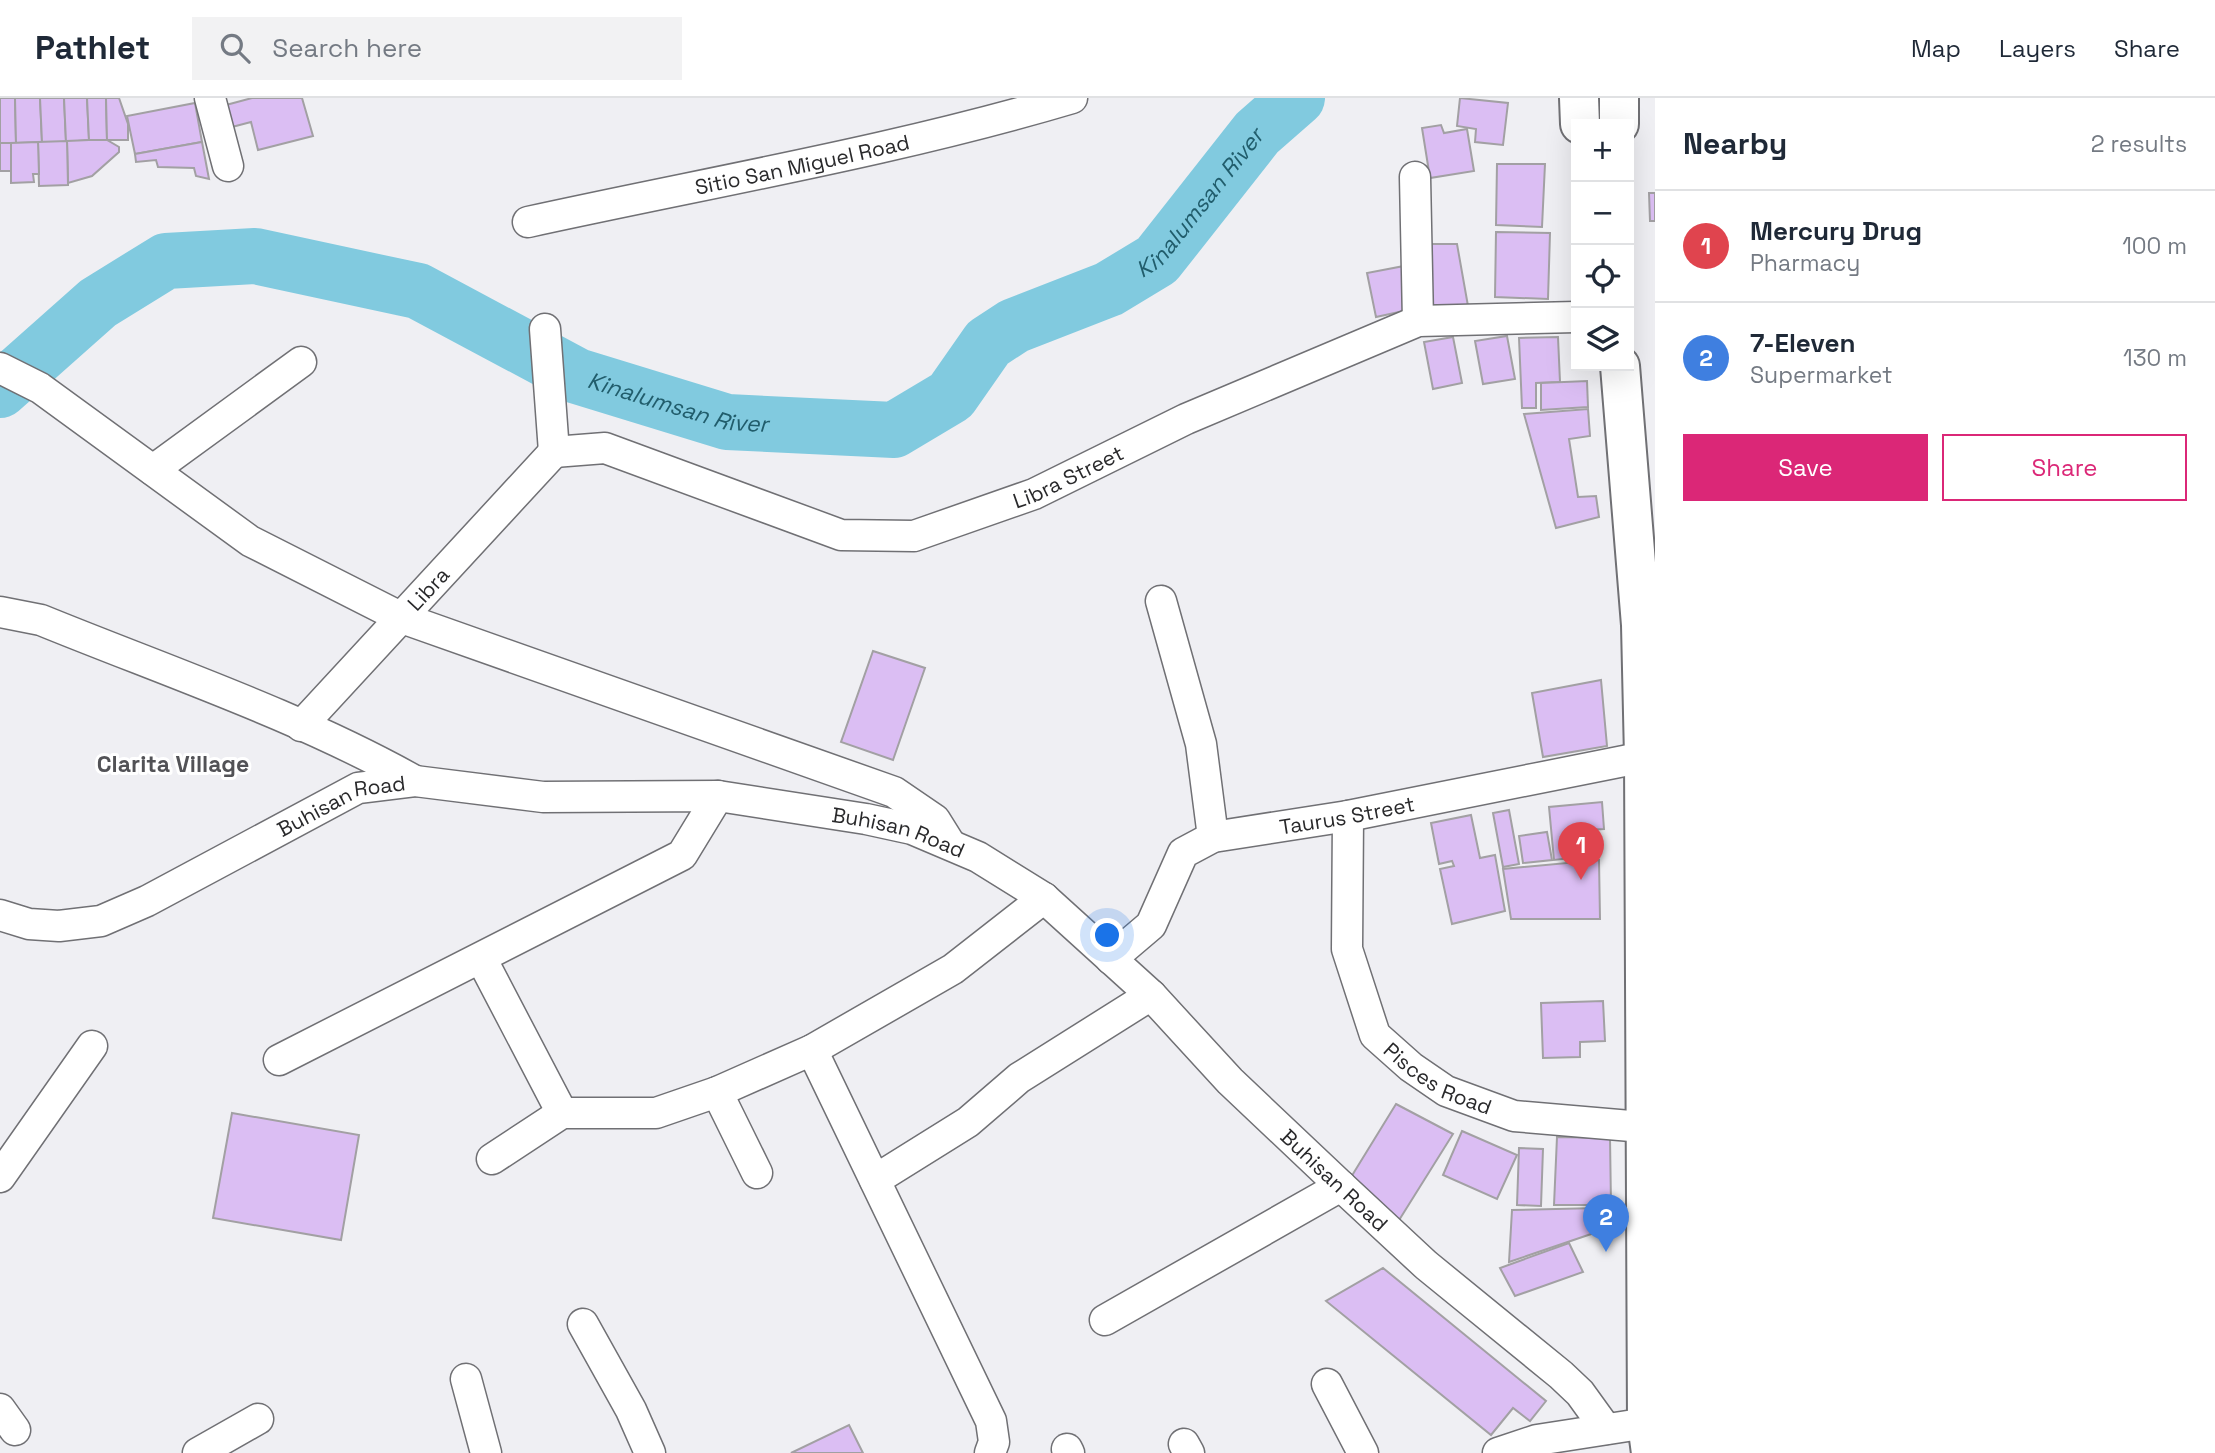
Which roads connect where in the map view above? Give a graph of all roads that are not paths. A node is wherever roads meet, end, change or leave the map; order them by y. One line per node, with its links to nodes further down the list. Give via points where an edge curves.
1 (209, 98): 7 (street)
2 (1072, 98): 9 (street, Sitio San Miguel Road, via 877,150)
3 (1579, 98): 5 (main road)
4 (1619, 98): 6 (main road)
5 (1580, 119)
6 (1619, 119)
7 (228, 166)
8 (1415, 177): 11 (street)
9 (528, 222)
10 (1571, 317): 11 (street, Libra Street)
11 (1418, 321): 16 (street, Libra Street, via 1186,419 1034,494 914,536 841,535 605,448)
12 (545, 329): 16 (street)
13 (301, 362): 17 (street)
14 (0, 368): 17 (street, via 40,388)
15 (1618, 371): 21 (main road)
16 (554, 452): 20 (street, Libra)
17 (153, 470): 20 (street, via 250,541)
18 (1161, 601): 27 (street, via 1201,744)
19 (0, 612): 22 (street, via 41,620)
20 (402, 618): 22 (street, Libra); 28 (street, via 894,792 935,820)
21 (1648, 623): 23 (main road)
22 (301, 726): 24 (street)
23 (1644, 757): 26 (street, Taurus Street); 39 (main road)
24 (415, 781): 25 (street, Buhisan Road, via 543,797); 30 (street, Buhisan Road, via 358,788 101,921 59,926)
25 (718, 796): 28 (street, Buhisan Road, via 866,819 912,829); 31 (street, via 682,855)
26 (1348, 817): 27 (street, Taurus Street); 39 (street, Pisces Road, via 1347,949 1375,1035 1446,1091 1514,1116)
27 (1213, 838): 32 (street, Taurus Street, via 1183,853 1151,925)
28 (950, 845): 29 (street, Buhisan Road)
29 (1044, 898): 32 (street, Buhisan Road); 35 (street, via 953,969)
30 (0, 915)
31 (481, 958): 36 (street); 38 (street)
32 (1111, 959): 33 (street, Buhisan Road)
33 (1151, 995): 43 (street, via 1019,1078 968,1122); 44 (street, Buhisan Road, via 1230,1081)
34 (92, 1046): 42 (street)
35 (812, 1050): 37 (street); 43 (street)
36 (279, 1060)
37 (717, 1092): 38 (street, via 656,1113); 41 (street)
38 (562, 1113): 40 (street)
39 (1650, 1128): 51 (main road)
40 (492, 1159)
41 (757, 1173)
42 (0, 1177)
43 (875, 1180): 55 (street, via 991,1421 994,1442)
44 (1340, 1186): 45 (street); 50 (street, Buhisan Road, via 1426,1265 1561,1375)
45 (1105, 1320)
46 (583, 1324): 54 (street)
47 (466, 1379): 53 (street)
48 (1327, 1384): 56 (street)
49 (258, 1419): 52 (street)
50 (1606, 1429): 51 (street); 57 (street, via 1536,1440)
51 (1649, 1438)
52 (198, 1453)
53 (486, 1453)
54 (650, 1453)
55 (990, 1453)
56 (1363, 1453)
57 (1498, 1453)

